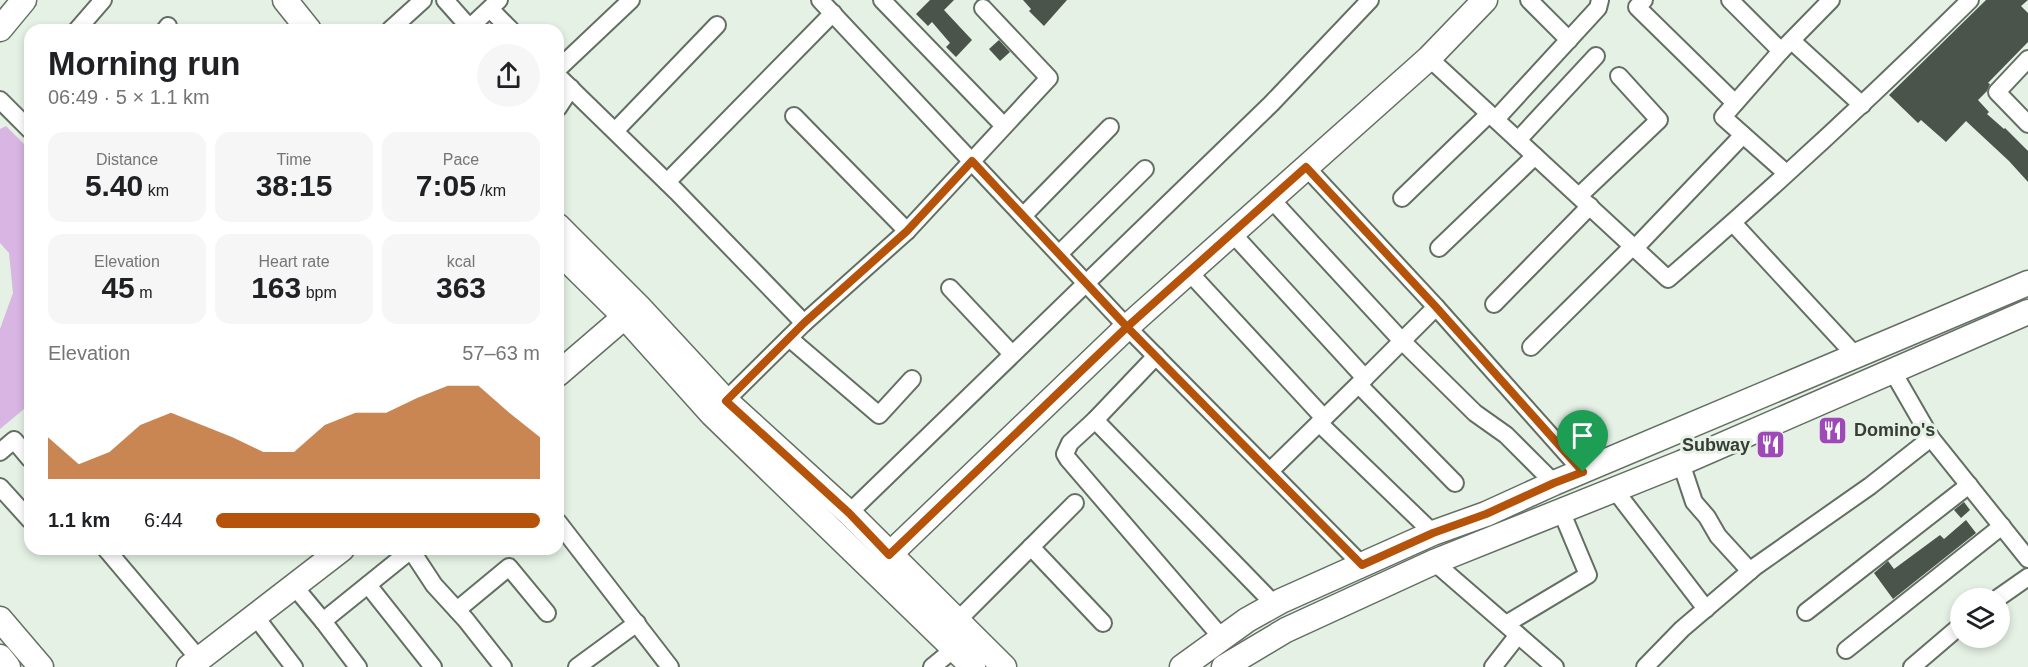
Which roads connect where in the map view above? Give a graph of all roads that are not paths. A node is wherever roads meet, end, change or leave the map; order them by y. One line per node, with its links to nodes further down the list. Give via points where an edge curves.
1 (103, 0): 22 (street)
2 (285, 0): 23 (street)
3 (306, 0): 24 (street)
4 (423, 0): 25 (street)
5 (445, 0): 26 (street)
6 (631, 0): 36 (street)
7 (820, 0): 20 (street)
8 (882, 0): 48 (street)
9 (1370, 0): 72 (street, via 1271,104)
10 (1485, 0): 34 (street)
11 (1529, 0): 31 (street)
12 (1600, 0): 31 (street, via 1598,8)
13 (1644, 0): 42 (street, via 1637,8)
14 (1730, 0): 32 (street)
15 (1831, 0): 32 (street)
16 (1970, 0): 43 (street)
17 (22, 2): 21 (street); 30 (street)
18 (983, 3): 48 (street, via 1049,78)
19 (495, 4): 27 (street); 28 (street)
20 (833, 13): 54 (street); 58 (street)
21 (0, 17)
22 (82, 24)
23 (304, 24)
24 (324, 24)
25 (397, 24)
26 (464, 24)
27 (473, 24)
28 (507, 24)
29 (717, 25): 50 (street)
30 (0, 29)
31 (1569, 40): 45 (street)
32 (1786, 46): 42 (street); 43 (street)
33 (1596, 56): 52 (street)
34 (1429, 58): 45 (street); 55 (street)
35 (2028, 59): 47 (street, via 1997,92)
36 (564, 63)
37 (1619, 76): 61 (street, via 1659,120)
38 (564, 81): 39 (street)
39 (571, 88): 40 (street); 50 (street)
40 (564, 99)
41 (0, 100): 46 (street)
42 (1735, 103): 51 (street, via 1723,117)
43 (1862, 105): 57 (street)
44 (794, 116): 64 (street)
45 (1492, 117): 52 (street); 59 (street)
46 (24, 124)
47 (2028, 124)
48 (1005, 126): 54 (street)
49 (1110, 127): 62 (street)
50 (615, 131): 58 (street)
51 (1743, 135): 57 (street); 67 (street)
52 (1518, 140): 53 (street)
53 (1535, 156): 61 (street); 68 (street)
54 (972, 161): 62 (street); 64 (street)
55 (1306, 167): 60 (street); 76 (street)
56 (1145, 169): 69 (street)
57 (1786, 173): 63 (street)
58 (667, 182): 79 (street)
59 (1402, 198)
60 (1271, 199): 66 (street); 82 (street)
61 (1585, 201): 67 (street); 75 (street)
62 (1023, 216): 69 (street)
63 (1733, 223): 67 (street, via 1668,279); 86 (street)
64 (907, 231): 79 (street)
65 (564, 233): 77 (street)
66 (1232, 233): 71 (street); 90 (street)
67 (1634, 247): 83 (street)
68 (1439, 248)
69 (1059, 254): 72 (street)
70 (564, 256): 77 (street)
71 (1189, 272): 80 (street); 93 (street)
72 (1085, 283): 80 (street); 84 (street)
73 (2028, 283): 86 (street)
74 (950, 288): 84 (street)
75 (1494, 304)
76 (1436, 307): 82 (street); 99 (street)
77 (631, 311): 87 (street); 91 (street)
78 (2028, 312): 88 (street)
79 (804, 323): 81 (street)
80 (1127, 327): 85 (street); 117 (street)
81 (789, 338): 89 (street, via 879,415); 91 (street)
82 (1402, 341): 90 (street); 101 (street)
83 (1531, 347)
84 (1012, 354): 107 (street)
85 (1156, 356): 92 (street); 98 (street)
86 (1855, 356): 99 (street)
87 (564, 369)
88 (1893, 372): 94 (street); 97 (street)
89 (912, 379)
90 (1362, 382): 93 (street); 100 (street)
91 (719, 407): 107 (street); 140 (street)
92 (1095, 420): 126 (street); 139 (street, via 1066,448 1065,454)
93 (1321, 421): 98 (street); 111 (street)
94 (1931, 438): 102 (street); 121 (street)
95 (0, 452): 96 (street, via 14,440)
96 (24, 452)
97 (1681, 463): 104 (street); 121 (street, via 1694,502)
98 (1270, 471): 120 (street)
99 (1583, 472): 101 (street)
100 (1455, 483)
101 (1554, 483): 111 (street)
102 (1969, 486): 109 (street); 129 (street)
103 (0, 487): 106 (street)
104 (1614, 489): 108 (street); 127 (street)
105 (1075, 503): 112 (street)
106 (24, 513)
107 (849, 513): 117 (street)
108 (1562, 513): 119 (street); 137 (street, via 1588,575)
109 (2002, 526): 118 (street); 141 (street)
110 (564, 530): 135 (street)
111 (1433, 533): 120 (street)
112 (1031, 547): 134 (street); 136 (street)
113 (111, 555): 143 (street)
114 (331, 555): 124 (street)
115 (405, 555): 123 (street)
116 (414, 555): 128 (street)
117 (889, 555): 134 (street)
118 (2027, 555)
119 (1434, 562): 137 (street); 156 (street, via 1286,630)
120 (1362, 565): 126 (street)
121 (1750, 571): 127 (street)
122 (2028, 577): 125 (street)
123 (368, 585): 133 (street); 149 (street)
124 (294, 586): 131 (street); 133 (street)
125 (2010, 590)
126 (1274, 604): 139 (street)
127 (1706, 609): 159 (street)
128 (457, 610): 130 (street, via 509,567); 150 (street)
129 (1806, 612)
130 (548, 613)
131 (255, 616): 143 (street); 147 (street)
132 (0, 619): 146 (street)
133 (322, 621): 148 (street)
134 (957, 621): 154 (street)
135 (637, 623): 144 (street); 151 (street)
136 (1103, 623)
137 (1512, 630): 157 (street); 158 (street)
138 (1950, 635): 160 (street)
139 (1222, 638): 155 (street)
140 (954, 649): 152 (street); 153 (street)
141 (1846, 650)
142 (0, 657): 145 (street)
143 (194, 663)
144 (579, 666)
145 (8, 667)
146 (41, 667)
147 (294, 667)
148 (358, 667)
149 (433, 667)
150 (503, 667)
151 (670, 667)
152 (932, 667)
153 (973, 667)
154 (1004, 667)
155 (1182, 667)
156 (1224, 667)
157 (1493, 667)
158 (1555, 667)
159 (1645, 667)
160 (1912, 667)

